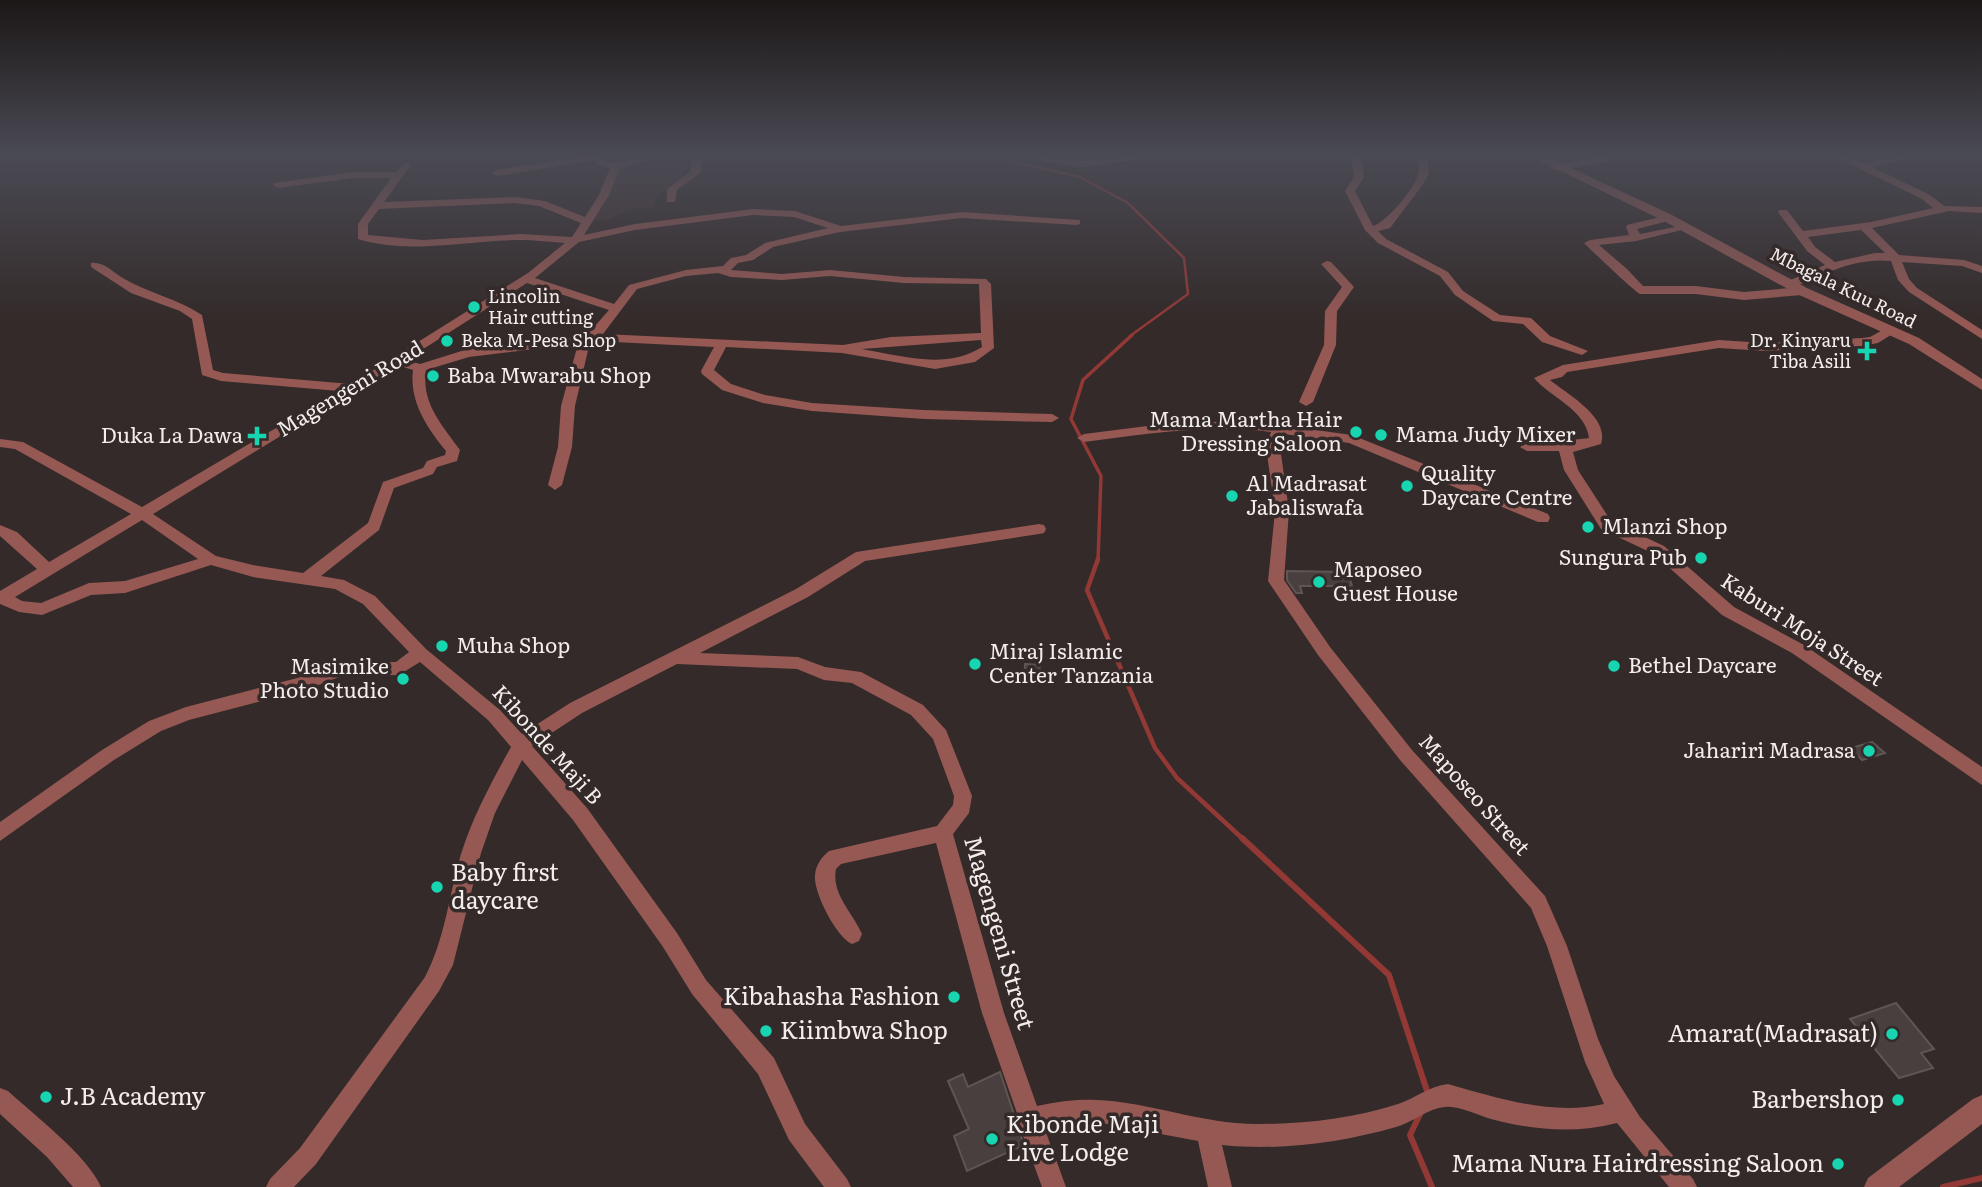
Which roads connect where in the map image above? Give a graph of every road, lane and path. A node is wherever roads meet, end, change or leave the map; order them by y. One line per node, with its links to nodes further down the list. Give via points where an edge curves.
1 (372, 210): 18 (street, via 363,224 362,237 376,241)
2 (559, 210): 10 (street)
3 (593, 210): 10 (street, Magengeni Road)
4 (1360, 210): 15 (street)
5 (1399, 210): 15 (street, via 1386,226)
6 (1651, 210): 9 (street, Mbagala Kuu Road)
7 (1940, 210): 12 (street)
8 (1783, 212): 16 (street)
9 (1668, 218): 13 (street, Mbagala Kuu Road); 17 (street, via 1631,227)
10 (587, 222): 18 (street, Magengeni Road)
11 (1076, 222): 14 (street, via 962,215)
12 (1864, 226): 16 (street); 19 (street)
13 (1685, 228): 17 (street); 26 (street, Mbagala Kuu Road)
14 (840, 229): 18 (street, via 795,214 735,213); 23 (street, via 769,245 726,269)
15 (1370, 230): 34 (street, via 1444,274 1459,293 1497,318 1527,321 1546,339)
16 (1800, 235): 22 (street)
17 (1636, 238): 26 (street, via 1590,243 1640,290 1744,296)
18 (575, 240): 25 (street, Magengeni Road)
19 (1895, 257): 22 (street, via 1860,258); 24 (street, via 1964,263); 29 (street, via 1913,290)
20 (1327, 264): 39 (street, via 1348,287 1331,311 1330,345)
21 (94, 265): 38 (street, via 135,291 184,308 198,318 207,372)
22 (1833, 266): 26 (street)
23 (716, 269): 27 (street, via 637,285); 30 (street, via 782,277 830,273 982,281)
24 (1982, 270)
25 (525, 279): 27 (street); 35 (street, Magengeni Road)
26 (1796, 288): 28 (street, Mbagala Kuu Road)
27 (615, 308): 31 (street)
28 (1890, 330): 37 (street, Mbagala Kuu Road, via 1948,361); 44 (street, via 1862,342 1765,347 1719,344 1565,368 1540,378 1581,413 1597,438)
29 (1982, 335)
30 (988, 337): 33 (street, via 891,341); 33 (street, via 983,353 942,365)
31 (589, 338): 32 (street); 36 (street, via 468,353); 46 (street, via 568,407 565,447)
32 (722, 344): 33 (street); 40 (street, via 707,371 718,384 737,393 830,409)
33 (842, 349)
34 (1582, 351)
35 (396, 361): 36 (street); 38 (street, Magengeni Road)
36 (420, 368): 53 (street, via 417,386 434,425 453,450 452,458 388,485 374,526)
37 (1982, 386)
38 (353, 388): 47 (street, Magengeni Road)
39 (1306, 401)
40 (1052, 418)
41 (1279, 428): 42 (street, via 1171,427); 48 (street, via 1352,439); 64 (street, Maposeo Street, via 1273,447 1282,511 1276,581 1405,755 1538,902 1553,931 1574,1007)
42 (1084, 438)
43 (0, 443): 47 (street, via 35,454)
44 (1571, 446): 45 (street); 58 (street, Kaburi Moja Street, via 1566,451 1571,470 1606,525 1659,550 1728,611 1798,649)
45 (1527, 447)
46 (555, 485)
47 (141, 513): 51 (street); 52 (street, Magengeni Road)
48 (1544, 518)
49 (1039, 529): 56 (street, via 861,556 802,593)
50 (0, 530): 52 (street)
51 (211, 560): 53 (street, Kibonde Maji B); 54 (street, via 125,587 89,589 42,608 19,607)
52 (48, 570): 54 (street, Magengeni Road)
53 (307, 578): 55 (street, Kibonde Maji B, via 338,584 369,600)
54 (1, 598)
55 (420, 653): 57 (street, Kibonde Maji B, via 464,687); 59 (street, via 399,668 341,669 155,726)
56 (677, 658): 57 (street, via 576,708); 60 (street, via 798,663 824,673 855,677 917,710 940,735 963,796)
57 (521, 744): 68 (street, via 482,822 446,958 432,984 308,1156); 69 (street, Kibonde Maji B, via 580,814 699,987 766,1066 797,1132)
58 (1982, 777)
59 (0, 833)
60 (943, 833): 61 (street, Magengeni Street, via 826,862 827,889); 65 (street, Magengeni Street)
61 (852, 934)
62 (0, 1098): 67 (street)
63 (1982, 1108): 73 (street)
64 (1621, 1111): 66 (street, via 1583,1118 1518,1116 1439,1095 1402,1114 1341,1128 1260,1136); 72 (street, Maposeo Street)
65 (1028, 1119): 66 (street, via 1065,1111 1099,1111); 70 (street, Magengeni Street)
66 (1207, 1131): 71 (street)
67 (89, 1187)
68 (278, 1187)
69 (839, 1187)
70 (1054, 1187)
71 (1220, 1187)
72 (1685, 1187)
73 (1877, 1187)

